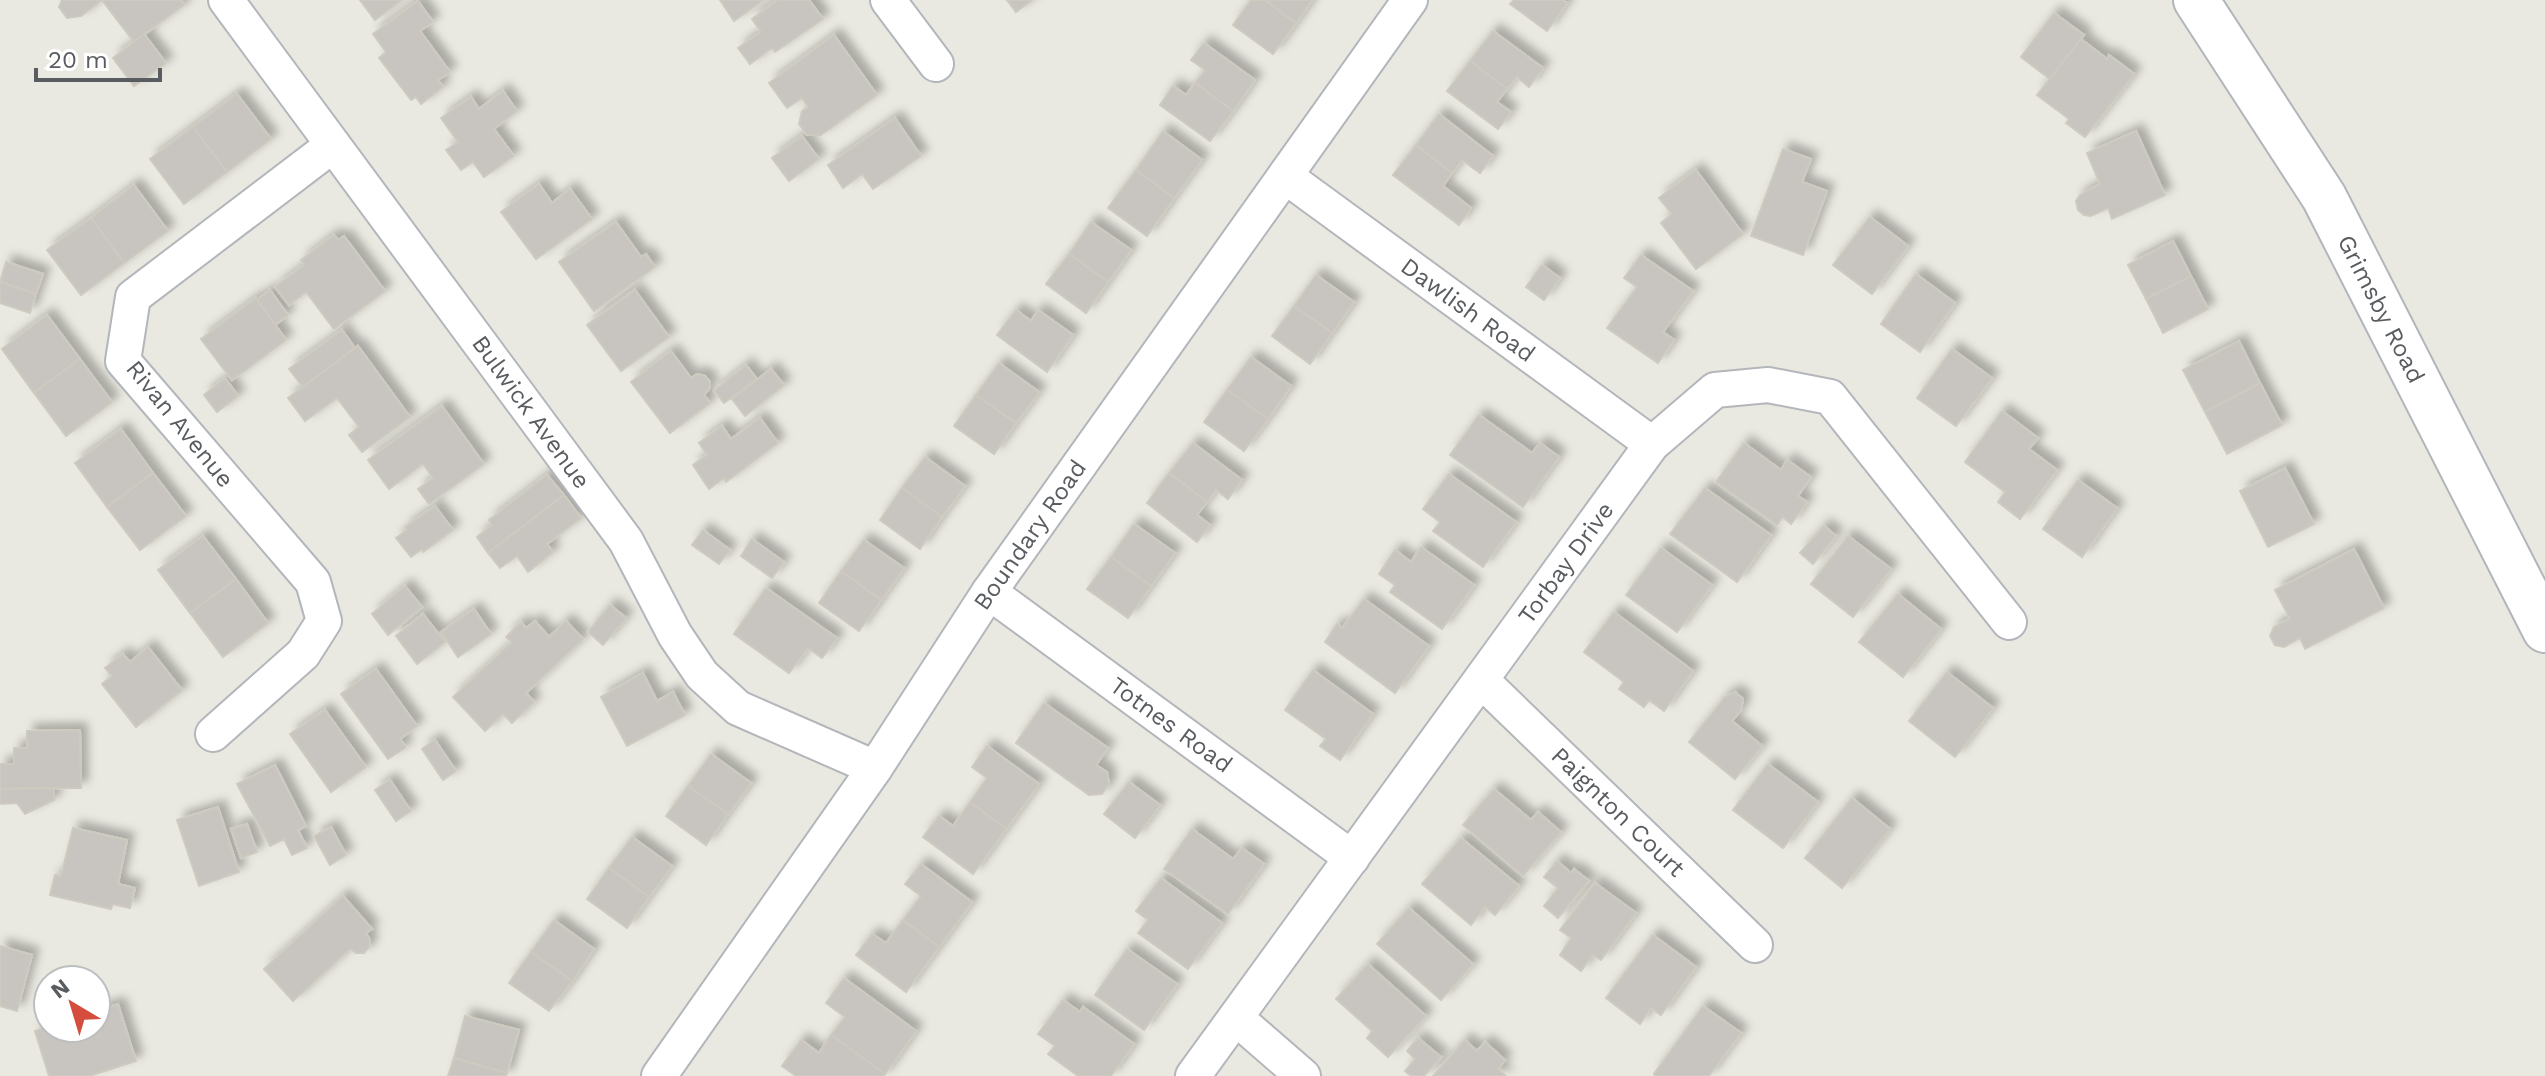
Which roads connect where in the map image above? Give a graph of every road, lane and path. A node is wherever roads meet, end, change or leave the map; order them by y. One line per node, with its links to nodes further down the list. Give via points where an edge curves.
1 (226, 0): 6 (street, Bulwick Avenue)
2 (888, 0): 5 (street)
3 (1410, 0): 7 (street, Boundary Road)
4 (2196, 0): 11 (main road, Grimsby Road, via 2324,197)
5 (936, 64)
6 (333, 145): 13 (street, Rivan Avenue, via 133,297 123,361 313,582 324,621 303,654); 14 (street, Bulwick Avenue, via 626,541 702,675 738,708)
7 (1285, 176): 8 (street, Dawlish Road); 9 (street, Boundary Road)
8 (1652, 444): 10 (street, Torbay Drive, via 1715,390 1768,385 1830,397); 12 (street, Torbay Drive)
9 (989, 592): 14 (street, Boundary Road); 15 (street, Totnes Road)
10 (2009, 622)
11 (2545, 630)
12 (1481, 680): 15 (street, Torbay Drive); 16 (street, Paignton Court)
13 (213, 734)
14 (875, 768): 18 (street, Boundary Road)
15 (1352, 858): 17 (street, Torbay Drive)
16 (1755, 945)
17 (1236, 1018): 19 (street, Torbay Drive); 20 (street)
18 (659, 1076)
19 (1193, 1076)
20 (1303, 1076)

